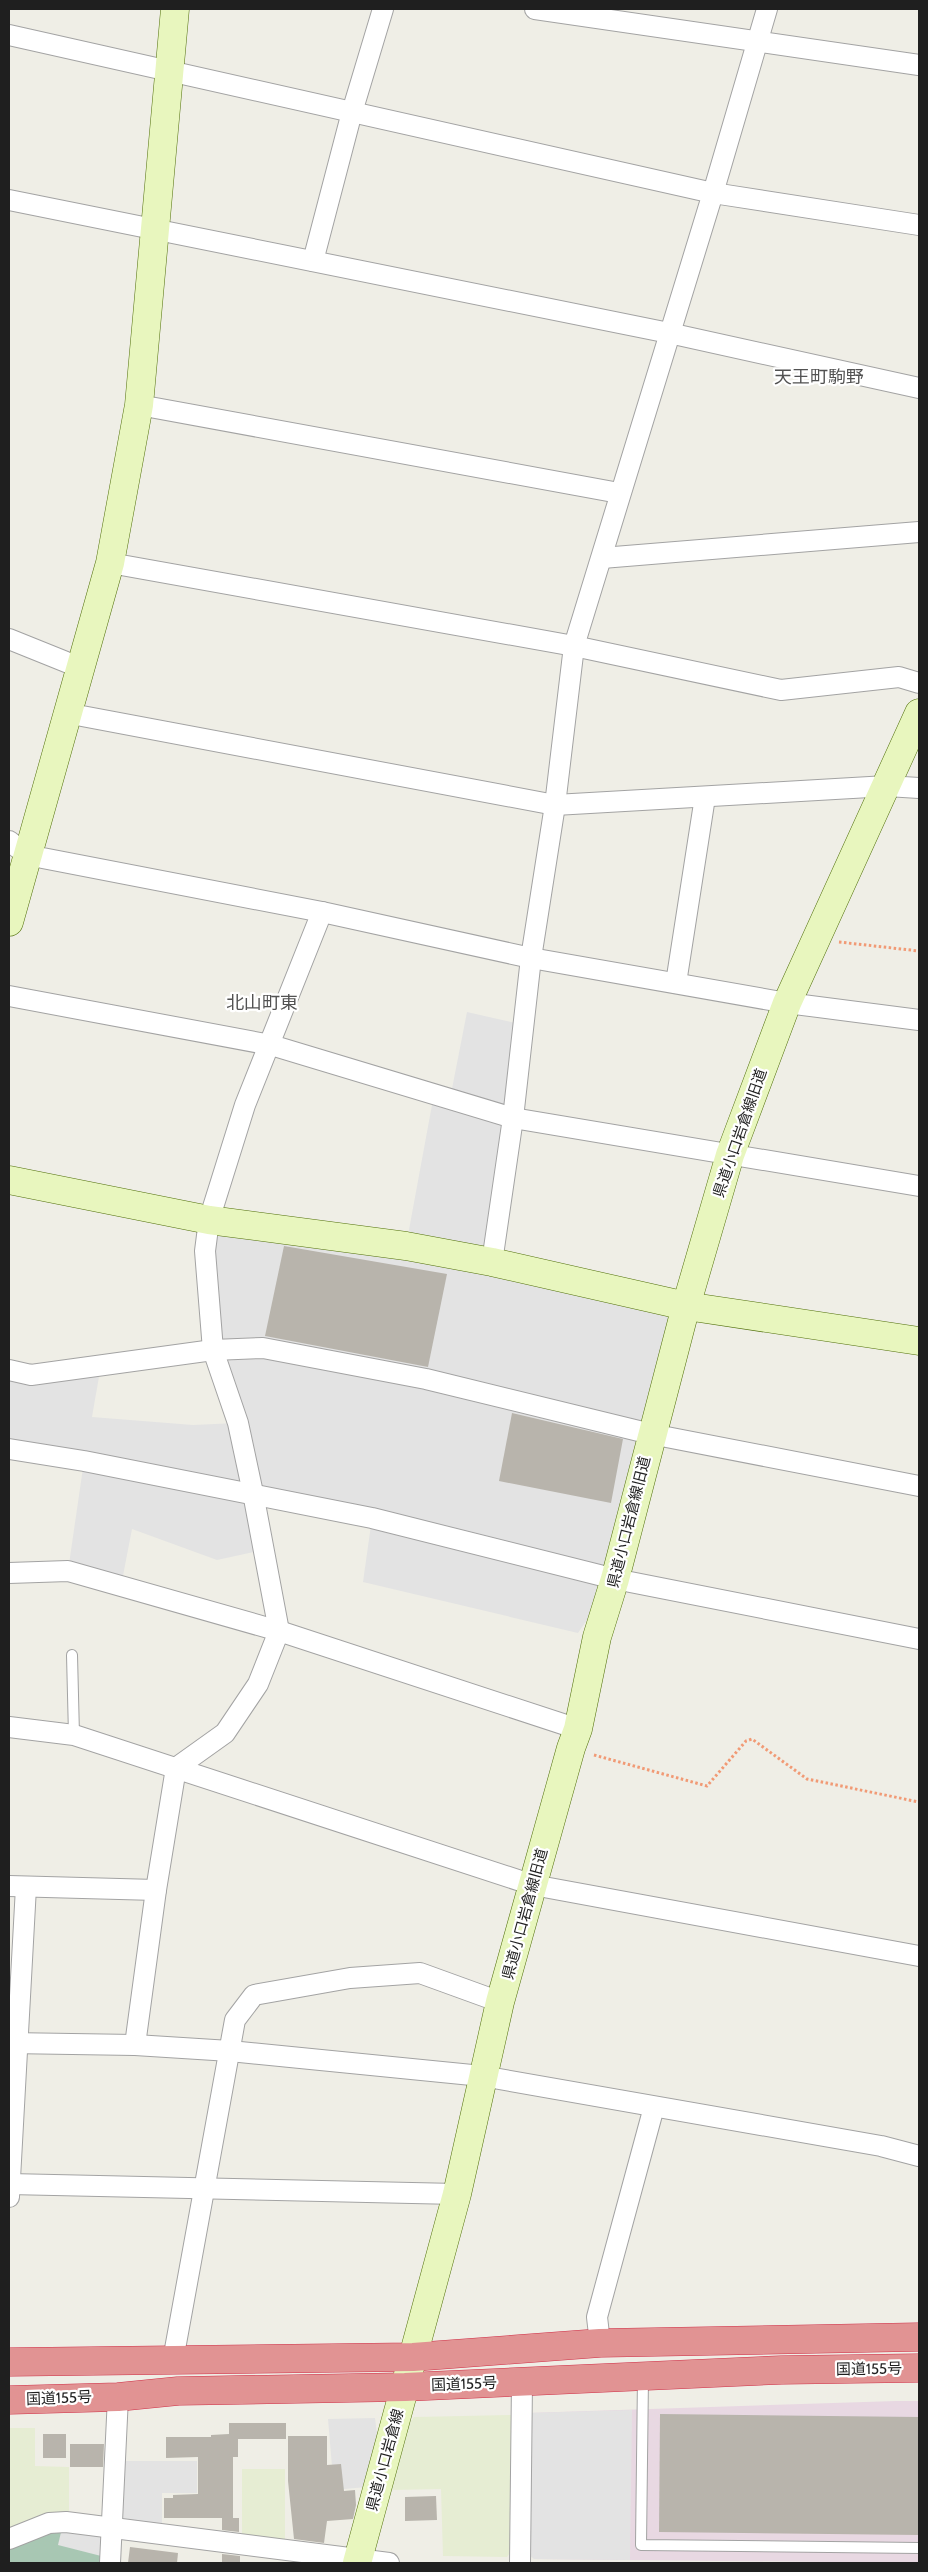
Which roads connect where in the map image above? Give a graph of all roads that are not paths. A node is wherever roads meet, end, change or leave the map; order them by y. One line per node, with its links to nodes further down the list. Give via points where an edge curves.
1 (175, 9): 8 (street)
2 (383, 9): 9 (street)
3 (535, 9): 6 (street)
4 (767, 9): 6 (street)
5 (9, 36): 8 (street)
6 (757, 42): 7 (street); 10 (street)
7 (919, 65)
8 (170, 72): 9 (street); 13 (street)
9 (352, 112): 10 (street); 14 (street)
10 (713, 193): 12 (street); 15 (street)
11 (9, 200): 13 (street)
12 (919, 225)
13 (155, 230): 14 (street); 17 (street)
14 (313, 261): 15 (street)
15 (669, 333): 16 (street); 18 (street)
16 (919, 388)
17 (139, 405): 18 (street); 21 (street)
18 (619, 494): 20 (street)
19 (919, 532): 20 (street)
20 (602, 558): 23 (street)
21 (110, 563): 23 (street); 24 (street)
22 (9, 639): 24 (street)
23 (574, 646): 25 (street, via 781,690 899,677); 31 (street)
24 (81, 668): 26 (street)
25 (919, 683)
26 (66, 713): 31 (street); 32 (street)
27 (919, 713): 28 (street, 県道小口岩倉線旧道)
28 (887, 786): 29 (street); 30 (street); 38 (street, 県道小口岩倉線旧道)
29 (919, 788)
30 (705, 797): 31 (street); 36 (street)
31 (555, 805): 35 (street)
32 (18, 848): 33 (street); 34 (street)
33 (322, 912): 35 (street); 40 (street)
34 (9, 922)
35 (531, 958): 36 (street); 41 (street)
36 (676, 983): 38 (street)
37 (9, 996): 40 (street)
38 (787, 1003): 39 (street); 42 (street, 県道小口岩倉線旧道)
39 (919, 1020)
40 (271, 1045): 41 (street); 45 (street, via 245,1105)
41 (513, 1118): 42 (street); 46 (street)
42 (730, 1155): 44 (street); 47 (street, 県道小口岩倉線旧道)
43 (9, 1180): 45 (street)
44 (919, 1186)
45 (209, 1220): 46 (street, via 406,1246); 49 (street, via 205,1250)
46 (492, 1262): 47 (street)
47 (686, 1306): 48 (street); 51 (street, 県道小口岩倉線旧道)
48 (919, 1341)
49 (213, 1350): 50 (street, via 31,1375); 51 (street, via 263,1348 426,1379); 54 (street, via 238,1424)
50 (9, 1370)
51 (651, 1434): 53 (street); 56 (street, 県道小口岩倉線旧道)
52 (9, 1449): 54 (street)
53 (919, 1486)
54 (253, 1493): 56 (street, via 372,1518); 57 (street)
55 (9, 1573): 57 (street, via 68,1571)
56 (615, 1579): 58 (street); 62 (street, 県道小口岩倉線旧道, via 597,1637)
57 (279, 1632): 62 (street); 63 (street, via 258,1684 225,1732)
58 (919, 1639)
59 (72, 1655): 61 (lane)
60 (9, 1727): 61 (street)
61 (74, 1735): 63 (street)
62 (575, 1739): 64 (street, 県道小口岩倉線旧道)
63 (176, 1768): 64 (street); 66 (street)
64 (532, 1885): 67 (street); 68 (street, 県道小口岩倉線旧道)
65 (17, 1887): 66 (street); 69 (street)
66 (156, 1890): 70 (street)
67 (919, 1956)
68 (500, 2002): 71 (street, via 420,1973 350,1978 254,1995 235,2020); 72 (street, 県道小口岩倉線旧道)
69 (12, 2043): 70 (street); 75 (street)
70 (135, 2045): 71 (street)
71 (230, 2051): 72 (street); 76 (street)
72 (482, 2076): 73 (street); 77 (street, 県道小口岩倉線旧道)
73 (654, 2107): 74 (street, via 881,2146); 79 (street, via 597,2317)
74 (919, 2156)
75 (9, 2188): 76 (street)
76 (205, 2190): 77 (street); 81 (street)
77 (457, 2194): 80 (street, 県道小口岩倉線旧道)
78 (919, 2337): 79 (highway, 国道155号)
79 (600, 2343): 80 (highway, 国道155号)
80 (413, 2356): 81 (highway, 国道155号); 86 (street, 県道小口岩倉線)
81 (173, 2360): 82 (highway, 国道155号)
82 (9, 2362)
83 (919, 2368): 84 (highway, 国道155号)
84 (643, 2375): 85 (highway, 国道155号); 91 (lane, via 641,2545)
85 (522, 2382): 86 (highway, 国道155号); 95 (street)
86 (405, 2387): 87 (highway, 国道155号, via 178,2391); 92 (street, 県道小口岩倉線)
87 (118, 2397): 88 (highway, 国道155号); 89 (street)
88 (9, 2400)
89 (113, 2528): 90 (street, via 49,2523); 92 (street); 93 (street)
90 (9, 2539)
91 (919, 2548)
92 (357, 2562): 94 (street)
93 (110, 2563)
94 (389, 2563)
95 (520, 2563)

